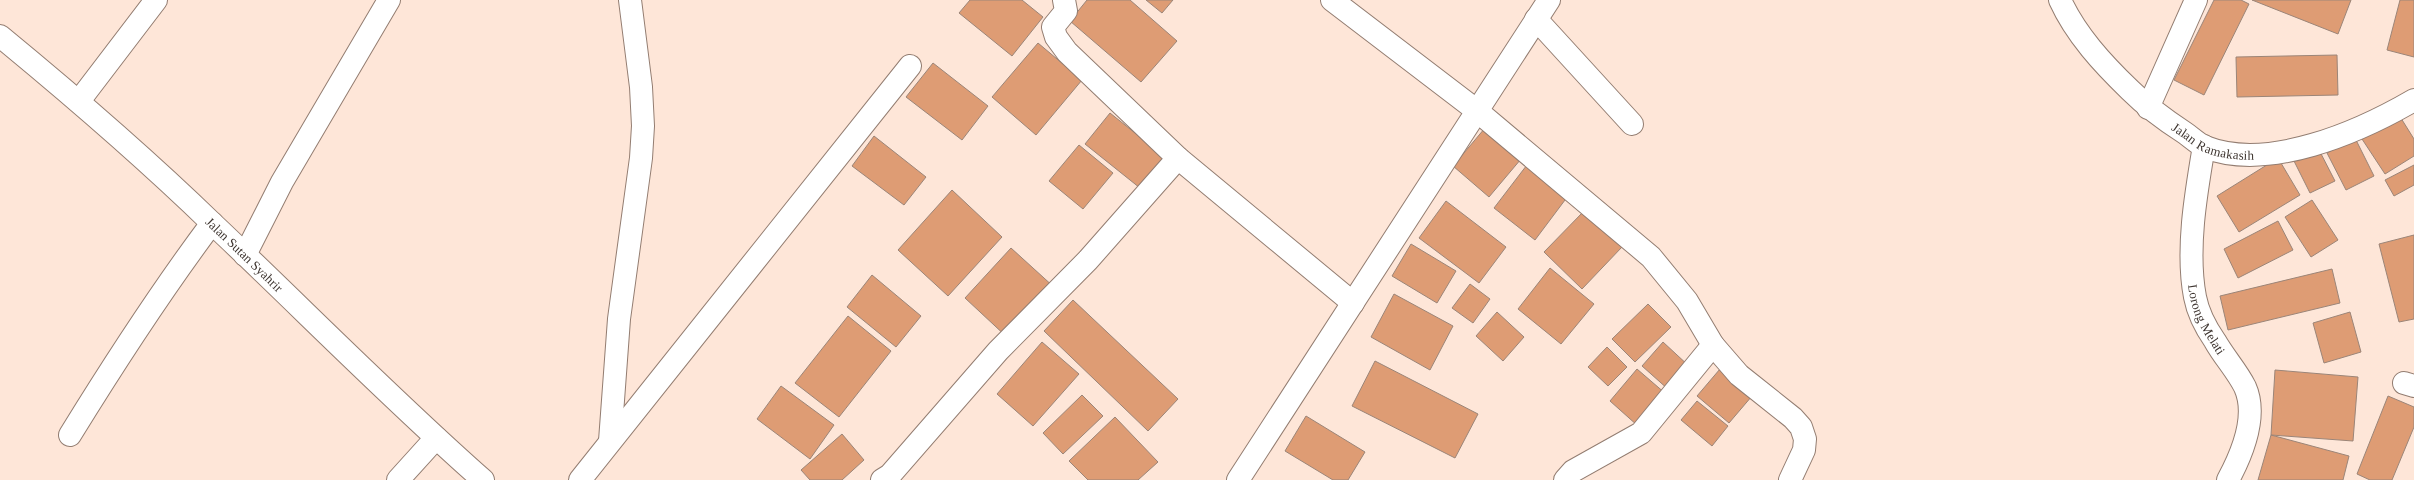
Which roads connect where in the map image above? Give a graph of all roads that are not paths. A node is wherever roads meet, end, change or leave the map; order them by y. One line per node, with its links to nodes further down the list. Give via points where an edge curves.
1 (156, 0): 13 (street)
2 (389, 0): 20 (street, via 282,182)
3 (630, 0): 25 (street, via 641,87 643,126 619,319)
4 (1064, 0): 18 (street, via 1064,14 1053,27 1056,37 1067,52)
5 (1332, 0): 15 (street)
6 (1549, 0): 9 (street)
7 (2060, 0): 14 (street, Jalan Ramakasih, via 2083,39 2105,66)
8 (2196, 0): 14 (street)
9 (1536, 19): 15 (street); 16 (street)
10 (0, 36): 13 (street, Jalan Sutan Syahrir)
11 (910, 66): 25 (street)
12 (2414, 100): 17 (street, Jalan Ramakasih, via 2364,126 2309,145 2245,154)
13 (79, 101): 19 (street, Jalan Sutan Syahrir)
14 (2148, 108): 17 (street, Jalan Ramakasih)
15 (1476, 110): 21 (street); 22 (street, via 1651,257 1687,301)
16 (1632, 124)
17 (2204, 146): 33 (street, Lorong Melati, via 2197,186 2192,256 2195,299 2204,325 2245,388 2250,405 2245,435)
18 (1178, 158): 21 (street); 26 (street, via 1088,260 998,352)
19 (212, 223): 20 (street, Jalan Sutan Syahrir); 23 (street, via 128,341)
20 (245, 255): 24 (street, Jalan Sutan Syahrir)
21 (1353, 303): 30 (street)
22 (1713, 345): 31 (street, via 1641,433 1573,471); 32 (street, via 1739,375 1793,418 1801,428 1805,439 1804,450)
23 (70, 435)
24 (436, 438): 27 (street); 28 (street, Jalan Sutan Syahrir)
25 (610, 441): 29 (street)
26 (889, 478)
27 (398, 480)
28 (483, 480)
29 (580, 480)
30 (1238, 480)
31 (1565, 480)
32 (1790, 480)
33 (2228, 480)

